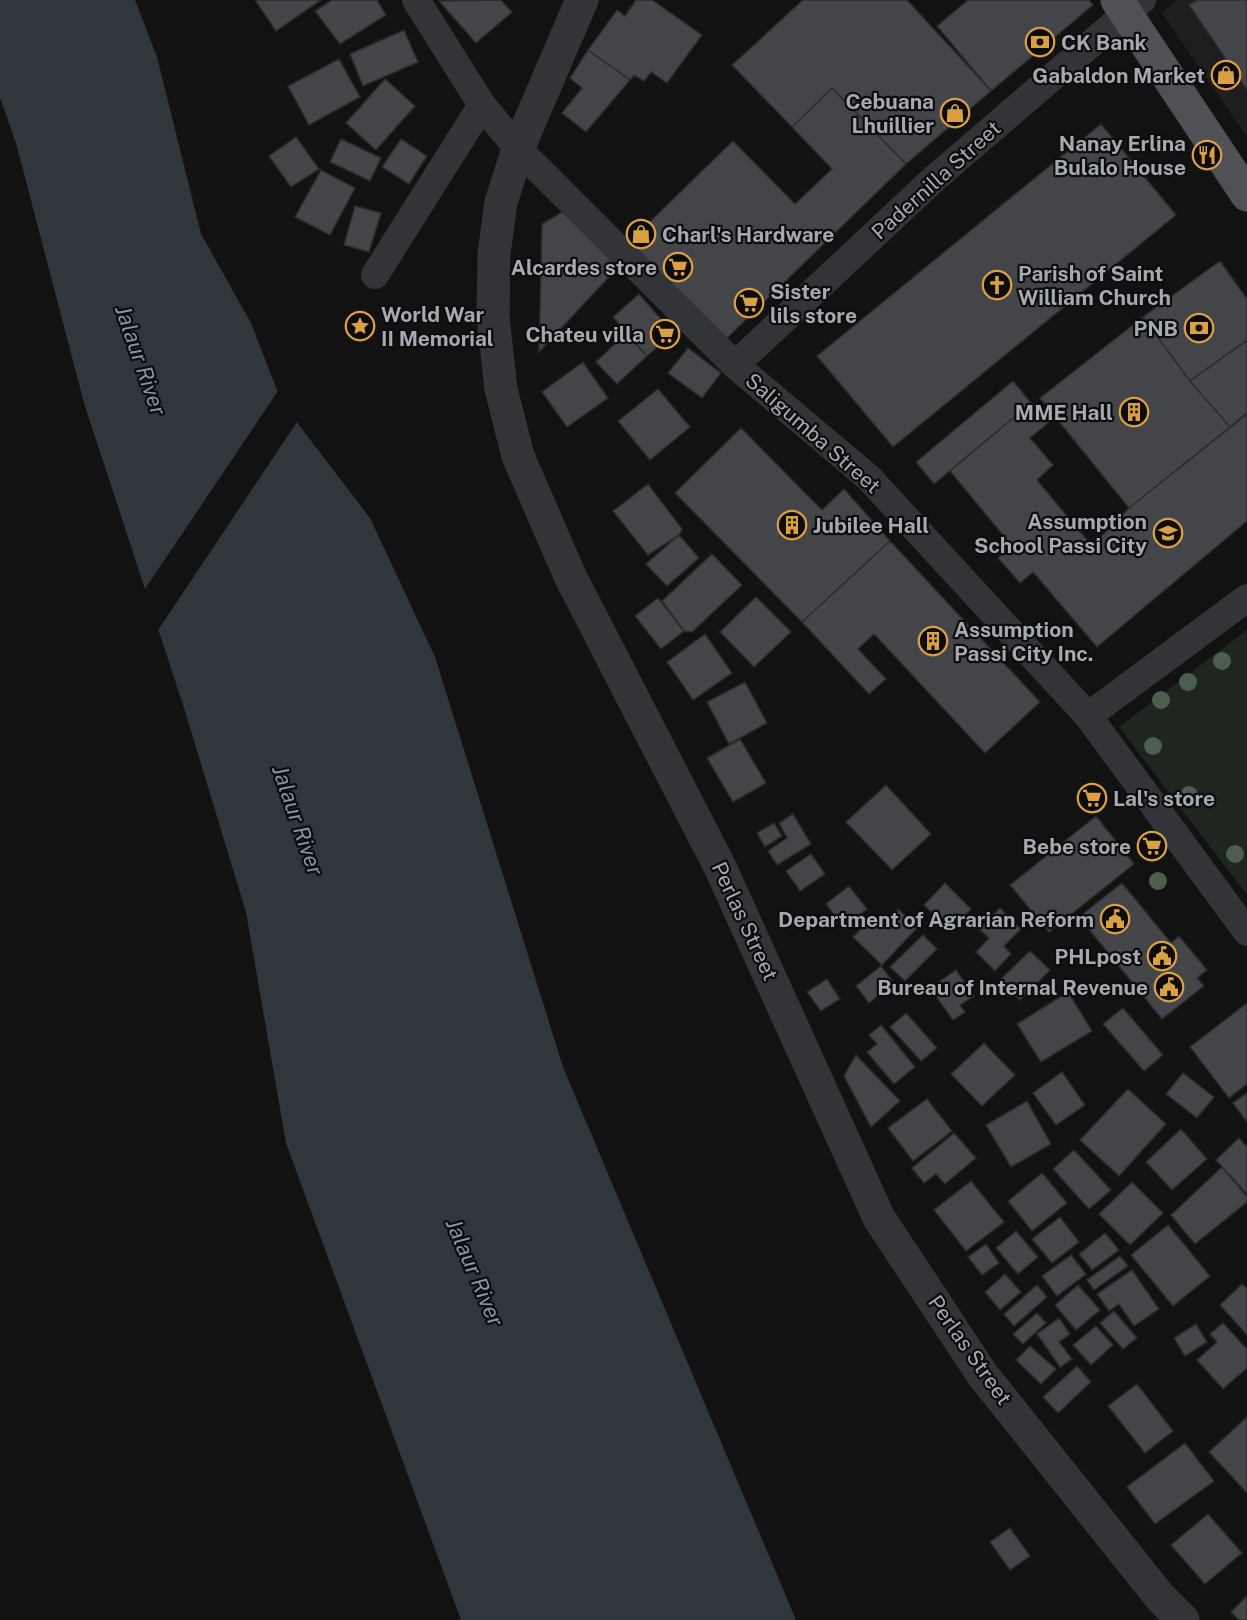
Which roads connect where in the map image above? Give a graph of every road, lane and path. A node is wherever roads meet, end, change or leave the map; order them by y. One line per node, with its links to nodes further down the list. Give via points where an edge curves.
1 (416, 0): 4 (street, Saligumba Street)
2 (582, 0): 5 (street, Perlas Street)
3 (1129, 5): 6 (main road); 8 (street, Padernilla Street, via 935,178)
4 (482, 105): 5 (street, Saligumba Street); 7 (street)
5 (518, 149): 8 (street, Saligumba Street); 12 (street, Perlas Street, via 501,202 494,254 493,317 501,389 518,456 570,576 720,867 879,1218 982,1374 1160,1597)
6 (1247, 195)
7 (375, 275)
8 (735, 365): 10 (street, Saligumba Street, via 869,478)
9 (1247, 598): 10 (street)
10 (1088, 716): 11 (street, Saligumba Street)
11 (1247, 932)
12 (1183, 1620)

